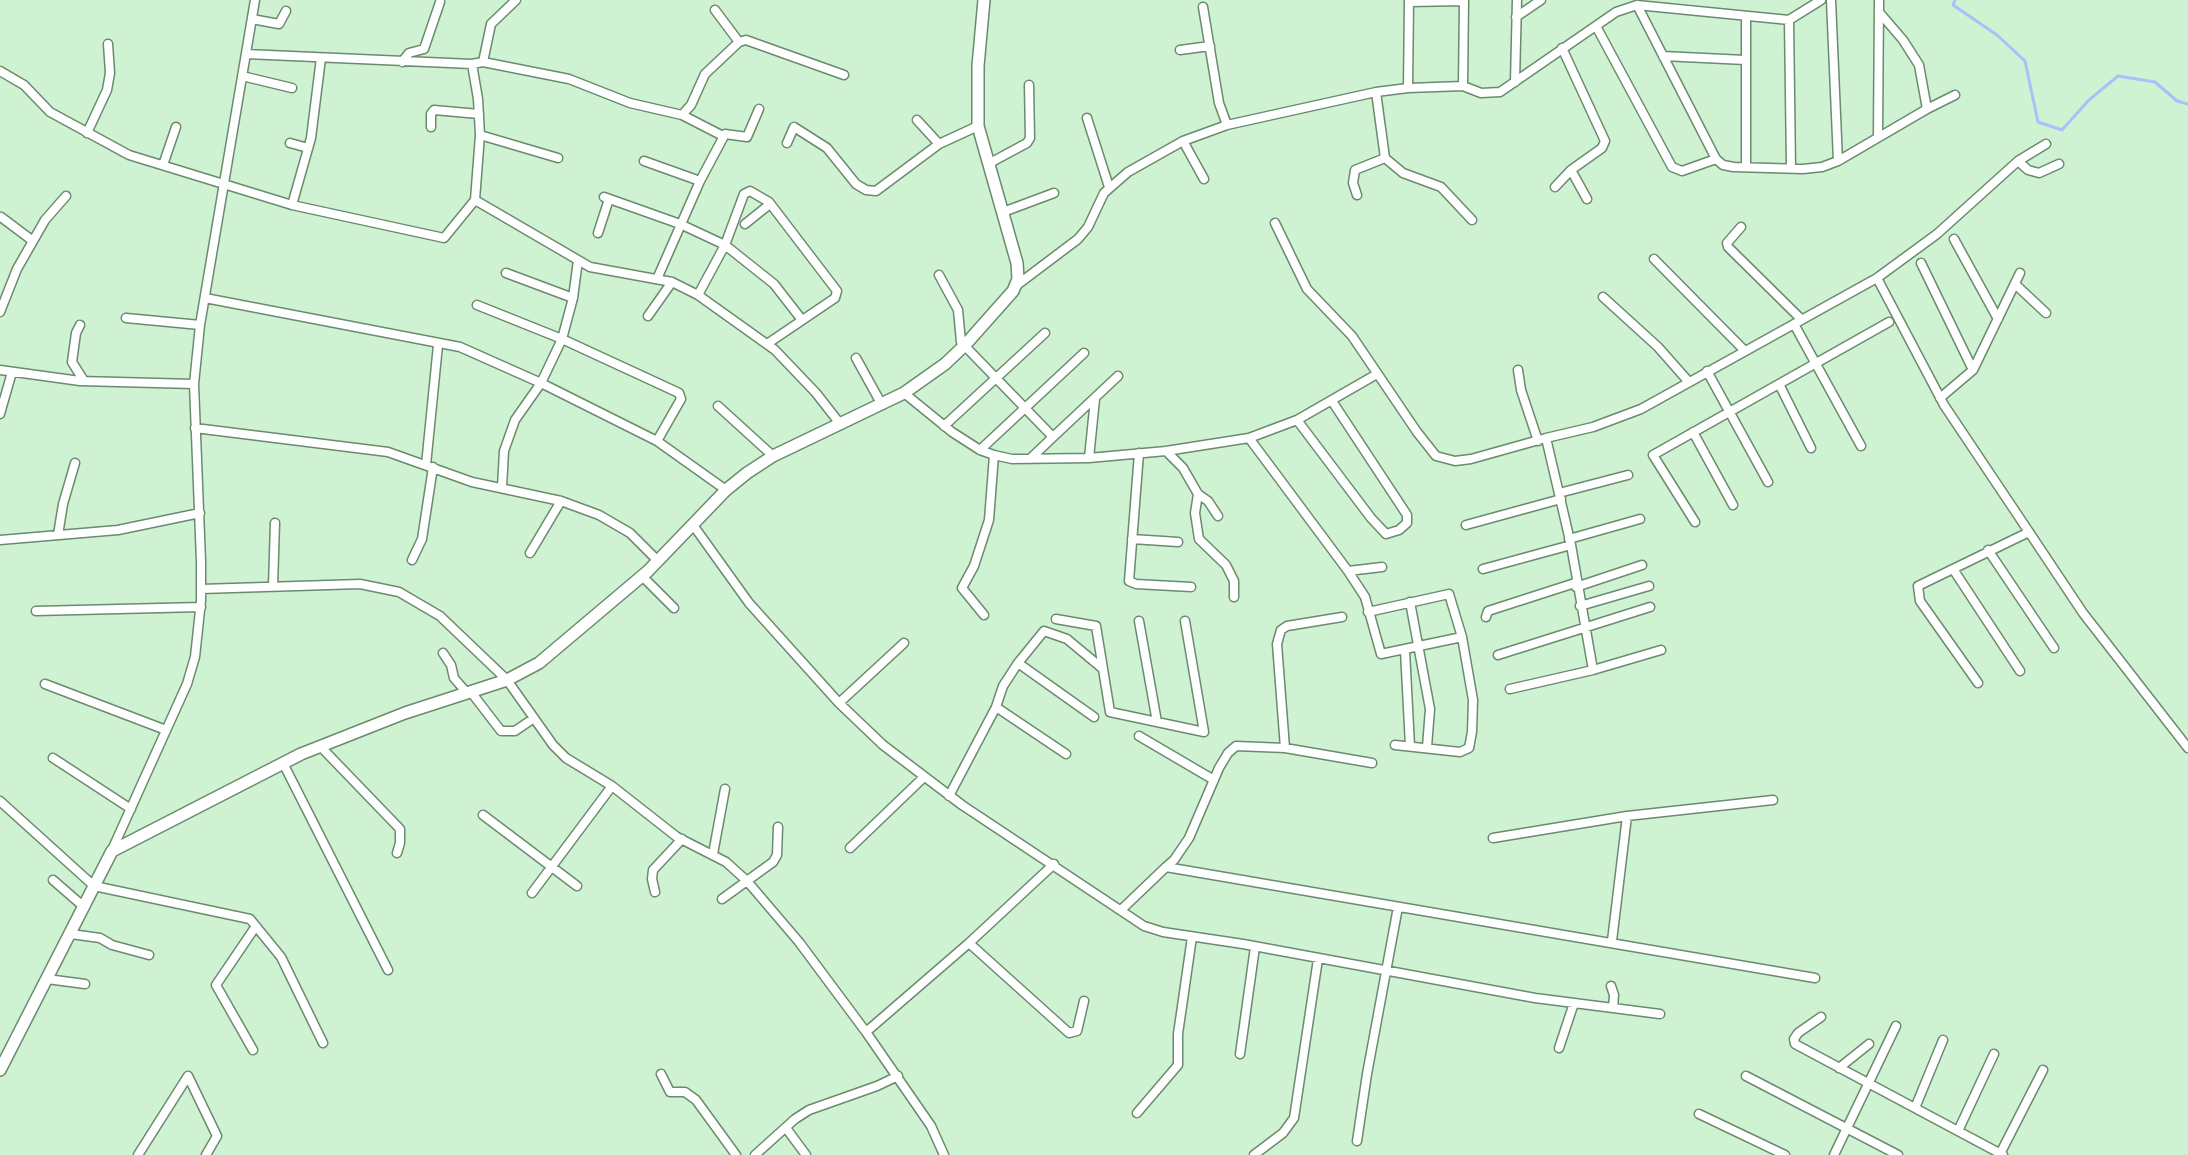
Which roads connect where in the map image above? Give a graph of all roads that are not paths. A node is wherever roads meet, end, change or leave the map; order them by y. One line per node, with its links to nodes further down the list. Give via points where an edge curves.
1 (255, 0): 19 (street)
2 (516, 0): 32 (street, via 491,24)
3 (984, 0): 51 (street)
4 (1517, 0): 18 (street)
5 (1541, 0): 18 (street)
6 (1821, 0): 20 (street)
7 (1831, 0): 68 (street)
8 (1879, 0): 16 (street)
9 (1409, 1): 10 (street); 41 (street)
10 (1464, 1): 39 (street)
11 (440, 2): 31 (street, via 424,49 409,53)
12 (1637, 5): 17 (street); 21 (street); 28 (street)
13 (1203, 7): 24 (street)
14 (715, 10): 22 (street)
15 (286, 11): 19 (street, via 279,24)
16 (1879, 12): 45 (street, via 1919,65); 57 (street)
17 (1746, 16): 20 (street); 30 (street)
18 (1516, 17): 37 (street)
19 (252, 19): 27 (street)
20 (1789, 20): 74 (street)
21 (1596, 26): 25 (street); 66 (street, via 1672,167 1682,171)
22 (739, 42): 35 (street, via 755,42); 47 (street, via 705,74)
23 (108, 44): 54 (street, via 107,90)
24 (1210, 46): 26 (street); 50 (street)
25 (1562, 48): 37 (street); 75 (street, via 1605,142)
26 (1180, 50)
27 (246, 54): 29 (street); 36 (street)
28 (1663, 56): 30 (street); 66 (street)
29 (321, 58): 31 (street); 63 (street)
30 (1745, 60): 73 (street)
31 (402, 62): 33 (street)
32 (483, 62): 33 (street); 47 (street, via 569,79 630,103)
33 (472, 64): 46 (street)
34 (0, 71): 54 (street, via 24,85 50,112)
35 (844, 75)
36 (242, 76): 40 (street); 78 (street)
37 (1515, 82): 39 (street, via 1494,93)
38 (1029, 85): 70 (street, via 1030,138)
39 (1463, 86): 41 (street)
40 (292, 88)
41 (1408, 88): 42 (street)
42 (1376, 92): 50 (street); 65 (street)
43 (1955, 95): 45 (street)
44 (759, 109): 56 (street, via 747,137 727,132)
45 (1927, 109): 57 (street)
46 (479, 114): 53 (street, via 434,110); 55 (street)
47 (682, 115): 56 (street)
48 (1087, 118): 79 (street)
49 (917, 120): 61 (street)
50 (1227, 125): 58 (street)
51 (978, 126): 61 (street); 70 (street)
52 (176, 127): 72 (street)
53 (431, 127)
54 (87, 133): 72 (street)
55 (480, 135): 64 (street); 85 (street)
56 (723, 136): 77 (street)
57 (1878, 136): 68 (street)
58 (1183, 141): 76 (street); 79 (street)
59 (290, 143): 63 (street)
60 (787, 143): 61 (street, via 794,127 827,148 856,184 873,191)
61 (939, 144)
62 (2046, 144): 69 (street)
63 (308, 148): 87 (street)
64 (558, 158)
65 (1385, 158): 82 (street, via 1355,170); 90 (street, via 1403,173 1441,187)
66 (1716, 159): 73 (street, via 1723,165)
67 (644, 161): 77 (street)
68 (1838, 161): 74 (street)
69 (2018, 161): 71 (street, via 2036,172); 105 (street, via 1937,234)
70 (988, 164): 88 (street)
71 (2059, 164)
72 (163, 165): 78 (street)
73 (1746, 166): 74 (street)
74 (1791, 168)
75 (1571, 170): 80 (street); 84 (street)
76 (1204, 179)
77 (700, 181): 92 (street)
78 (225, 183): 87 (street); 112 (street)
79 (1109, 187): 109 (street, via 1078,239)
80 (1555, 187)
81 (1054, 193): 88 (street)
82 (1357, 195)
83 (66, 196): 97 (street)
84 (1587, 199)
85 (475, 200): 87 (street, via 444,238); 100 (street)
86 (770, 204): 93 (street); 98 (street, via 746,190); 120 (street, via 837,291 835,298)
87 (292, 205)
88 (1003, 212): 109 (street, via 1017,263)
89 (1, 217): 97 (street)
90 (1472, 220)
91 (1275, 223): 139 (street, via 1307,289 1352,336)
92 (680, 224): 95 (street, via 607,198); 98 (street); 106 (street)
93 (745, 224)
94 (1741, 227): 121 (street, via 1728,247)
95 (598, 233)
96 (1954, 239): 119 (street)
97 (33, 241): 115 (street)
98 (725, 245): 110 (street); 120 (street, via 774,284)
99 (1654, 259): 130 (street)
100 (578, 260): 106 (street); 113 (street)
101 (1921, 263): 136 (street)
102 (506, 273): 113 (street)
103 (2020, 273): 108 (street)
104 (939, 275): 129 (street, via 958,310)
105 (1877, 278): 121 (street); 149 (street)
106 (657, 279): 107 (street)
107 (672, 282): 110 (street); 117 (street)
108 (2015, 284): 116 (street); 119 (street)
109 (1017, 285): 129 (street)
110 (698, 295): 127 (street)
111 (1603, 297): 143 (street)
112 (205, 298): 124 (street); 128 (street)
113 (573, 298): 126 (street)
114 (477, 305): 126 (street)
115 (0, 312)
116 (2046, 313)
117 (648, 316)
118 (126, 318): 124 (street)
119 (1998, 319): 136 (street)
120 (802, 320): 127 (street)
121 (1797, 321): 130 (street); 133 (street)
122 (1889, 322): 133 (street)
123 (80, 325): 142 (street, via 72,362)
124 (200, 325): 145 (street)
125 (1045, 333): 141 (street)
126 (562, 339): 144 (street); 164 (street, via 679,393 681,399)
127 (767, 344): 157 (street)
128 (438, 345): 144 (street, via 460,347); 175 (street)
129 (965, 345): 141 (street); 147 (street)
130 (1744, 350): 137 (street)
131 (1084, 353): 153 (street)
132 (856, 358): 151 (street)
133 (1815, 363): 146 (street); 165 (street)
134 (0, 370): 138 (street)
135 (1518, 370): 163 (street)
136 (1973, 370): 149 (street)
137 (1707, 371): 143 (street); 154 (street)
138 (12, 372): 142 (street); 155 (street)
139 (1377, 374): 150 (street); 163 (street, via 1442,459 1471,459)
140 (1118, 376): 148 (street)
141 (997, 377): 153 (street); 158 (street)
142 (84, 381): 145 (street)
143 (1688, 381): 163 (street, via 1621,418)
144 (541, 383): 164 (street); 178 (street, via 515,420 504,451)
145 (194, 384): 159 (street)
146 (1779, 384): 154 (street); 166 (street)
147 (904, 393): 151 (street); 158 (street)
148 (1095, 398): 161 (street); 172 (street)
149 (1940, 398): 191 (street)
150 (1332, 401): 156 (street); 156 (street, via 1407,515 1399,530 1386,534 1371,518)
151 (882, 405): 157 (street)
152 (718, 406): 171 (street)
153 (1025, 407): 161 (street); 167 (street)
154 (1730, 412): 160 (street); 177 (street)
155 (0, 414)
156 (1297, 420): 162 (street)
157 (841, 425): 171 (street)
158 (944, 426): 167 (street)
159 (195, 428): 175 (street, via 388,452); 184 (street)
160 (1693, 432): 183 (street); 187 (street, via 1653,455)
161 (1053, 437): 173 (street)
162 (1249, 438): 168 (street); 205 (street)
163 (1542, 439): 181 (street)
164 (657, 441): 179 (street)
165 (1861, 446)
166 (1811, 448)
167 (980, 450): 170 (street)
168 (1166, 451): 169 (street); 180 (street)
169 (1139, 453): 172 (street); 193 (street)
170 (994, 455): 173 (street); 220 (street, via 989,520 962,588)
171 (773, 456): 179 (street)
172 (1089, 458): 173 (street)
173 (1031, 459)
174 (75, 463): 192 (street)
175 (429, 466): 178 (street); 199 (street, via 422,539)
176 (1628, 475): 181 (street)
177 (1768, 482)
178 (502, 487): 182 (street)
179 (726, 490): 189 (street)
180 (1198, 494): 185 (street); 212 (street, via 1199,539 1226,565)
181 (1560, 496): 190 (street); 196 (street)
182 (561, 501): 198 (street); 200 (street, via 613,522)
183 (1733, 505)
184 (200, 513): 192 (street, via 118,530); 211 (street)
185 (1218, 516)
186 (1640, 519): 196 (street)
187 (1695, 522)
188 (275, 523): 208 (street)
189 (693, 525): 200 (street); 244 (street, via 749,603)
190 (1466, 525)
191 (2029, 532): 197 (street); 256 (street, via 2083,613)
192 (58, 535): 194 (street)
193 (1132, 539): 195 (street); 210 (street, via 1131,583)
194 (0, 540)
195 (1178, 542)
196 (1570, 542): 203 (street); 207 (street)
197 (1988, 550): 204 (street); 230 (street)
198 (530, 553)
199 (412, 560)
200 (658, 561): 206 (street)
201 (1642, 565): 207 (street)
202 (1382, 567): 205 (street)
203 (1483, 569)
204 (1953, 569): 238 (street); 240 (street, via 1918,586 1917,593)
205 (1348, 571): 219 (street, via 1364,593)
206 (642, 576): 217 (street); 239 (street, via 539,663)
207 (1576, 585): 214 (street); 222 (street, via 1488,611)
208 (273, 586): 211 (street); 239 (street, via 360,584 399,592 440,616)
209 (1649, 586): 214 (street)
210 (1191, 587)
211 (201, 589): 215 (street)
212 (1234, 597)
213 (1410, 602): 219 (street); 227 (street, via 1450,594); 229 (street)
214 (1580, 606): 226 (street)
215 (201, 607): 218 (street); 249 (street, via 195,657)
216 (1650, 607): 226 (street)
217 (674, 608)
218 (36, 611)
219 (1368, 612): 232 (street, via 1380,653)
220 (984, 615)
221 (1342, 617): 255 (street, via 1281,630 1277,644)
222 (1486, 617)
223 (1056, 619): 236 (street, via 1096,626)
224 (1139, 621): 248 (street)
225 (1185, 621): 248 (street, via 1204,732)
226 (1586, 628): 234 (street); 237 (street)
227 (1462, 637): 229 (street); 254 (street, via 1473,700 1470,744 1460,752)
228 (904, 643): 244 (street)
229 (1418, 648): 232 (street); 254 (street, via 1430,709)
230 (2054, 648)
231 (1661, 650): 237 (street)
232 (1405, 651): 253 (street)
233 (443, 653): 243 (street, via 454,678)
234 (1498, 655)
235 (1018, 663): 236 (street, via 1044,631 1067,639); 245 (street); 246 (street)
236 (1103, 669): 248 (street, via 1110,712)
237 (1593, 670): 242 (street)
238 (2020, 671)
239 (507, 680): 243 (street); 247 (street)
240 (1978, 683)
241 (45, 684): 249 (street)
242 (1510, 689)
243 (469, 692): 247 (street, via 501,731 515,731); 252 (street)
244 (839, 703): 261 (street)
245 (996, 707): 257 (street); 265 (street)
246 (1094, 717)
247 (534, 718): 263 (street, via 566,758)
248 (1157, 722)
249 (166, 730): 268 (street)
250 (1139, 736): 262 (street)
251 (1395, 745): 253 (street)
252 (320, 746): 259 (street); 276 (street, via 400,829)
253 (1410, 746): 254 (street)
254 (1427, 747)
255 (1285, 748): 260 (street); 262 (street, via 1236,746)
256 (2188, 748)
257 (1066, 754)
258 (53, 758): 268 (street)
259 (283, 763): 275 (street); 299 (street)
260 (1372, 763)
261 (924, 777): 265 (street); 274 (street)
262 (1214, 780): 280 (street, via 1189,838)
263 (612, 786): 273 (street); 279 (street)
264 (725, 789): 277 (street)
265 (949, 796): 278 (street)
266 (1773, 800): 270 (street)
267 (0, 801): 283 (street)
268 (131, 809): 275 (street)
269 (483, 815): 279 (street)
270 (1627, 816): 272 (street); 294 (street)
271 (778, 827): 282 (street, via 773,862)
272 (1493, 838)
273 (682, 839): 277 (street); 285 (street, via 653,870)
274 (850, 848)
275 (112, 851): 283 (street)
276 (397, 853)
277 (713, 854): 282 (street)
278 (1054, 864): 290 (street); 295 (street)
279 (551, 867): 284 (street); 286 (street)
280 (1166, 867): 289 (street); 290 (street)
281 (53, 880): 288 (street)
282 (747, 881): 287 (street); 311 (street)
283 (94, 886): 288 (street); 291 (street, via 245,917)
284 (577, 886)
285 (655, 892)
286 (532, 893)
287 (722, 899)
288 (84, 907): 292 (street)
289 (1398, 907): 294 (street); 300 (street)
290 (1122, 909): 293 (street, via 1152,929)
291 (256, 926): 313 (street, via 281,957); 316 (street, via 216,985)
292 (71, 934): 297 (street); 302 (street)
293 (1192, 937): 296 (street); 327 (street, via 1178,1065)
294 (1612, 941): 301 (street)
295 (969, 943): 305 (street, via 1069,1033 1077,1031); 311 (street)
296 (1255, 947): 298 (street); 317 (street)
297 (149, 955)
298 (1318, 959): 300 (street); 340 (street, via 1294,1118)
299 (388, 970)
300 (1385, 971): 306 (street); 332 (street)
301 (1815, 978)
302 (47, 979): 303 (street); 320 (street)
303 (85, 984)
304 (1611, 986): 307 (street)
305 (1084, 1001)
306 (1574, 1003): 307 (street); 315 (street)
307 (1613, 1008): 308 (street)
308 (1660, 1014)
309 (1821, 1017): 319 (street, via 1798,1033 1795,1044)
310 (1896, 1026): 325 (street)
311 (866, 1032): 323 (street)
312 (1943, 1040): 326 (street)
313 (323, 1043)
314 (1869, 1044): 319 (street)
315 (1559, 1048)
316 (253, 1050)
317 (1240, 1054)
318 (1994, 1054): 331 (street)
319 (1839, 1068): 325 (street)
320 (0, 1070)
321 (2043, 1070): 333 (street)
322 (661, 1074): 336 (street, via 670,1092 685,1092 696,1100)
323 (898, 1076): 329 (street, via 819,1105); 339 (street)
324 (1746, 1076): 330 (street)
325 (1868, 1084): 326 (street); 330 (street)
326 (1915, 1108): 331 (street)
327 (1137, 1113)
328 (1699, 1114): 341 (street)
329 (786, 1128): 337 (street); 338 (street)
330 (1846, 1130): 342 (street); 343 (street)
331 (1958, 1131): 333 (street)
332 (1357, 1141)
333 (2002, 1154)
334 (138, 1155): 335 (street, via 188,1076 217,1136)
335 (206, 1155)
336 (736, 1155)
337 (755, 1155)
338 (806, 1155)
339 (944, 1155)
340 (1254, 1155)
341 (1785, 1155)
342 (1834, 1155)
343 (1898, 1155)

